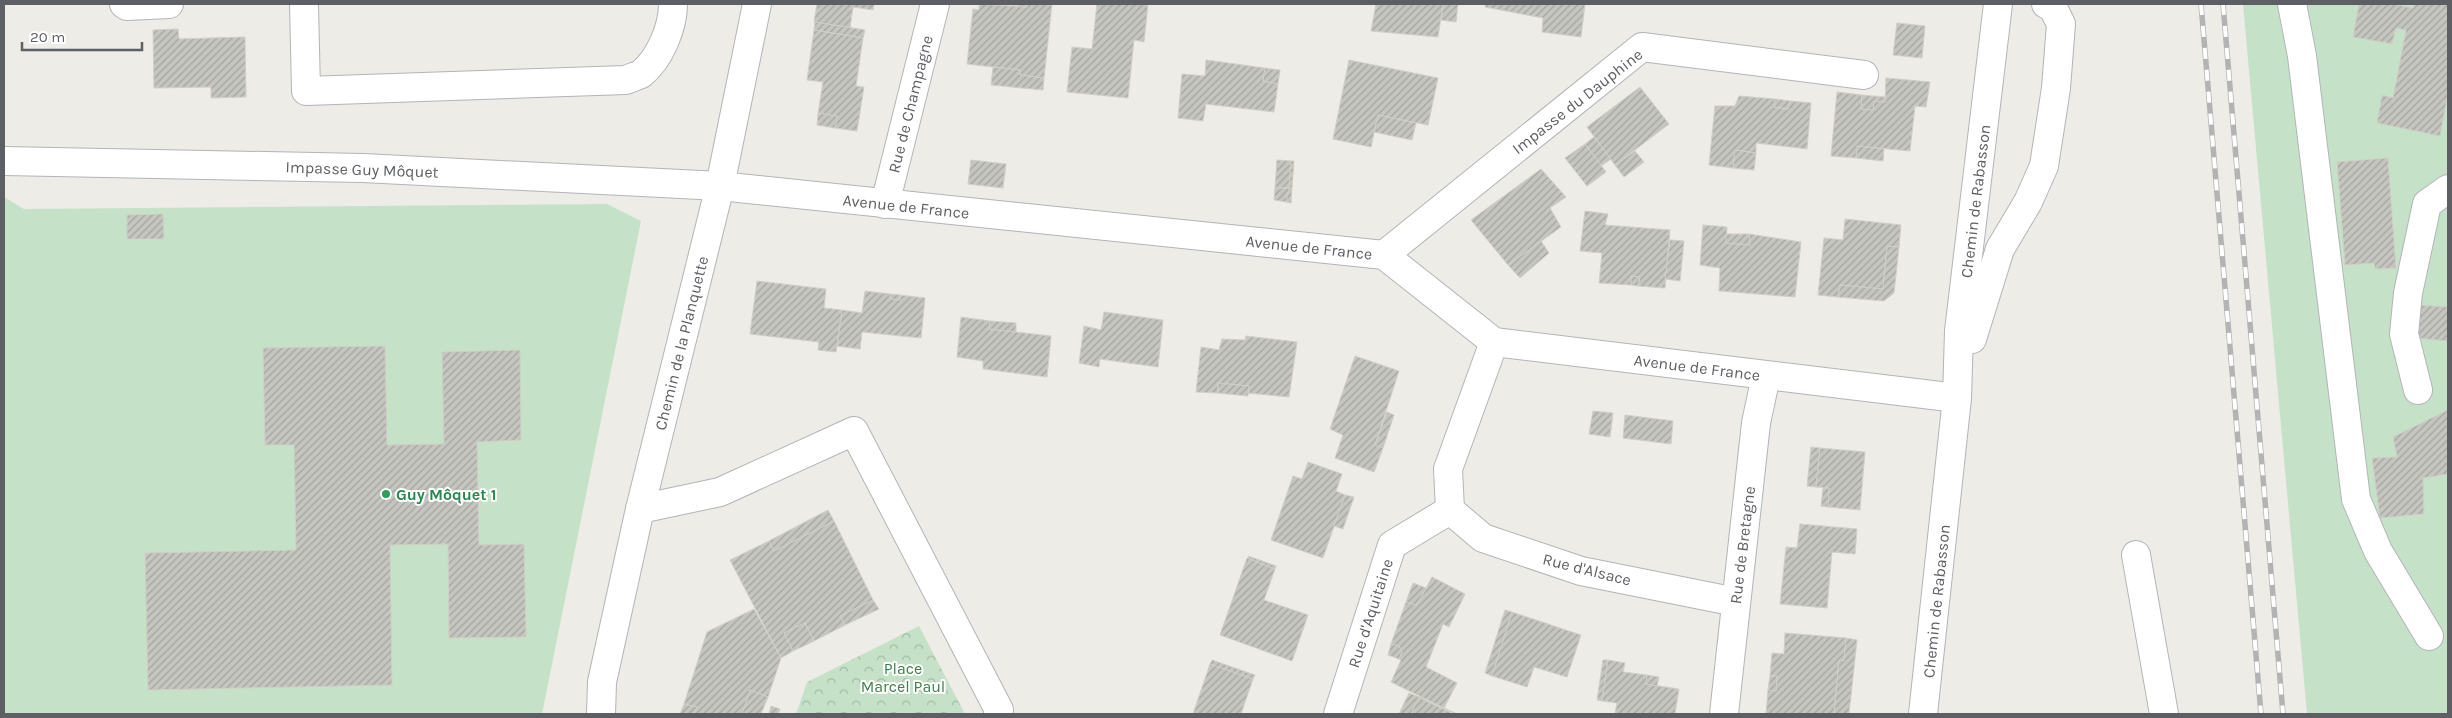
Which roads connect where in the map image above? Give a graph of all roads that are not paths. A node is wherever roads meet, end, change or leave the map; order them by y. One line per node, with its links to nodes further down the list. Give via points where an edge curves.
1 (124, 4): 2 (street)
2 (169, 4)
3 (304, 4): 4 (street, via 306,91 626,80 641,74 663,46 673,19)
4 (673, 4)
5 (757, 4): 12 (street, Chemin de la Planquette)
6 (936, 4): 14 (street, Rue de Champagne)
7 (1998, 4): 19 (street, Chemin de Rabasson, via 1959,331)
8 (2292, 4): 24 (street, via 2302,56 2356,499 2378,551)
9 (2052, 5): 19 (street, Chemin de Rabasson, via 2061,24 2056,88 2044,166 2028,202 2000,249 1980,308)
10 (1864, 75): 15 (street, Impasse du Dauphine, via 1642,46)
11 (4, 161): 12 (street, Impasse Guy Môquet, via 363,168)
12 (720, 186): 14 (street, Avenue de France); 20 (street, Chemin de la Planquette)
13 (2448, 189): 18 (street, via 2427,204 2408,293 2404,334)
14 (885, 204): 15 (street, Avenue de France)
15 (1384, 255): 16 (street, Avenue de France)
16 (1494, 342): 17 (street, Avenue de France); 21 (street, via 1448,469)
17 (1766, 376): 19 (street, Avenue de France); 23 (street, Rue de Bretagne, via 1756,423)
18 (2418, 390)
19 (1957, 398): 31 (street, Chemin de Rabasson)
20 (640, 510): 25 (street, Chemin de la Planquette); 28 (street, via 720,492 854,431 999,710)
21 (1450, 510): 23 (street, Rue d'Alsace, via 1482,538 1581,571); 29 (street, Rue d'Aquitaine, via 1392,546)
22 (2136, 555): 32 (street)
23 (1736, 602): 30 (street, Rue de Bretagne)
24 (2430, 636)
25 (602, 682): 26 (street, Chemin de la Planquette); 27 (street, Chemin de la Planquette)
26 (583, 714)
27 (600, 714)
28 (998, 714)
29 (1338, 714)
30 (1724, 714)
31 (1923, 714)
32 (2164, 714)

